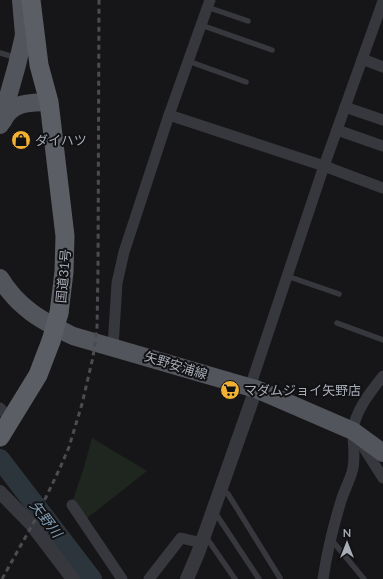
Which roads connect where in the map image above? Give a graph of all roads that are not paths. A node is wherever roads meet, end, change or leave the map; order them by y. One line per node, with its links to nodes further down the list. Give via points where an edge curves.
1 (21, 0): 10 (main road, via 24,35)
2 (31, 0): 15 (highway, 国道31号, via 39,65)
3 (40, 0): 15 (highway, 国道31号, via 50,65)
4 (383, 1): 11 (street)
5 (209, 3): 6 (lane); 7 (street)
6 (248, 21)
7 (201, 25): 8 (lane); 12 (street)
8 (272, 50)
9 (0, 52): 10 (lane)
10 (19, 59): 19 (main road)
11 (362, 59): 13 (street); 16 (street)
12 (188, 61): 14 (lane); 17 (street)
13 (383, 67)
14 (246, 82)
15 (49, 102): 19 (main road, via 15,106 6,114); 32 (highway, 国道31号, bridge, via 65,236 59,313 38,375)
16 (345, 107): 18 (street); 20 (street)
17 (169, 115): 22 (street); 29 (street, via 122,258 116,283)
18 (383, 120)
19 (0, 126)
20 (337, 130): 21 (street); 22 (street)
21 (383, 146)
22 (324, 166): 23 (street); 24 (street)
23 (383, 188)
24 (287, 276): 26 (lane); 31 (street)
25 (0, 278): 29 (main road, 矢野安浦線, via 7,290 24,307 46,323 73,336)
26 (339, 294)
27 (337, 323): 28 (lane)
28 (383, 340)
29 (113, 347): 31 (main road, 矢野安浦線)
30 (383, 376): 33 (street, via 363,402)
31 (253, 388): 33 (main road, 矢野安浦線); 36 (street)
32 (4, 423)
33 (353, 431): 34 (main road, 矢野安浦線); 35 (street); 40 (street, via 355,452 352,471)
34 (383, 452)
35 (383, 478)
36 (221, 490): 39 (street); 42 (lane, via 228,494)
37 (0, 492): 43 (street, via 32,525)
38 (72, 505): 44 (street)
39 (213, 510): 41 (street); 48 (lane)
40 (330, 538): 49 (street); 50 (lane)
41 (203, 539): 45 (street, via 181,538); 46 (street); 47 (lane)
42 (280, 578)
43 (73, 579)
44 (122, 579)
45 (149, 579)
46 (187, 579)
47 (235, 579)
48 (259, 579)
49 (324, 579)
50 (364, 579)

